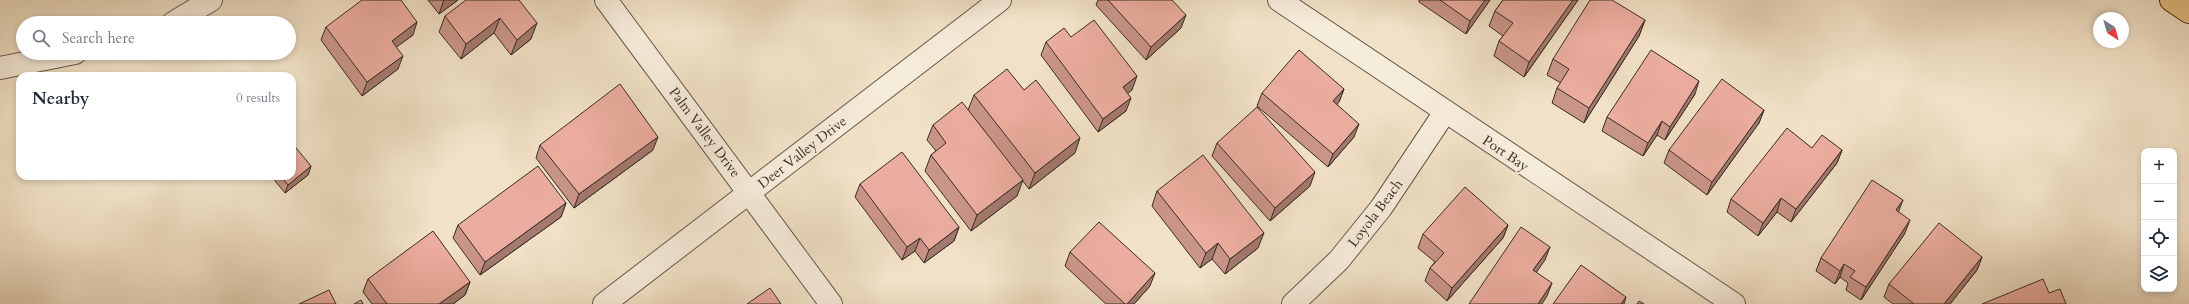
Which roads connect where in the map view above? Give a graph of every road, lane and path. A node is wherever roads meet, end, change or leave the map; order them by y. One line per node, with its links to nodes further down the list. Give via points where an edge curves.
1 (211, 0): 7 (street)
2 (606, 0): 11 (street, Palm Valley Drive)
3 (1000, 0): 11 (street, Deer Valley Drive)
4 (1279, 0): 10 (street, Port Bay)
5 (2171, 0): 6 (main road)
6 (2189, 12)
7 (185, 16)
8 (40, 60): 9 (street)
9 (0, 68)
10 (1445, 112): 14 (street, Loyola Beach, via 1381,208 1339,260); 15 (street, Port Bay)
11 (750, 193): 12 (street, Deer Valley Drive); 13 (street, Palm Valley Drive)
12 (604, 304)
13 (831, 304)
14 (1293, 304)
15 (1734, 304)

